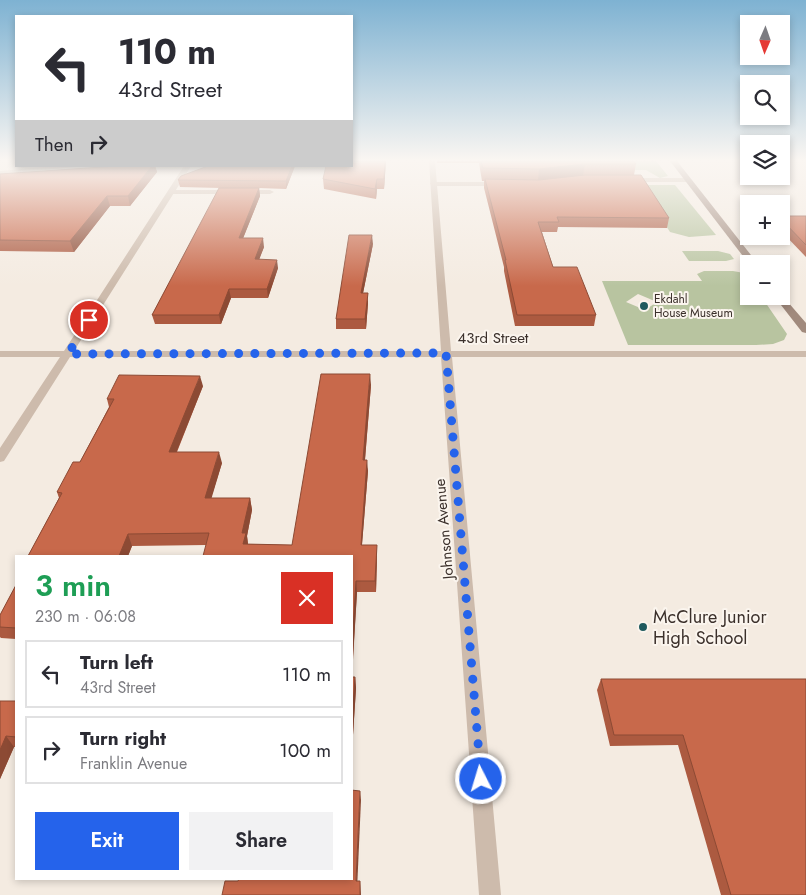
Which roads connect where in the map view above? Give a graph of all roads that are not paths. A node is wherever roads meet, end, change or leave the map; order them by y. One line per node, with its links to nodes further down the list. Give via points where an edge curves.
1 (165, 203): 9 (street)
2 (435, 203): 7 (street, Johnson Avenue)
3 (706, 203): 4 (main road)
4 (747, 255)
5 (786, 305): 6 (main road)
6 (806, 330)
7 (446, 353): 9 (street, 43rd Street); 10 (street, 43rd Street); 12 (street, Johnson Avenue)
8 (0, 354): 9 (street, 43rd Street)
9 (68, 354): 11 (street)
10 (806, 354)
11 (0, 458)
12 (490, 895)

